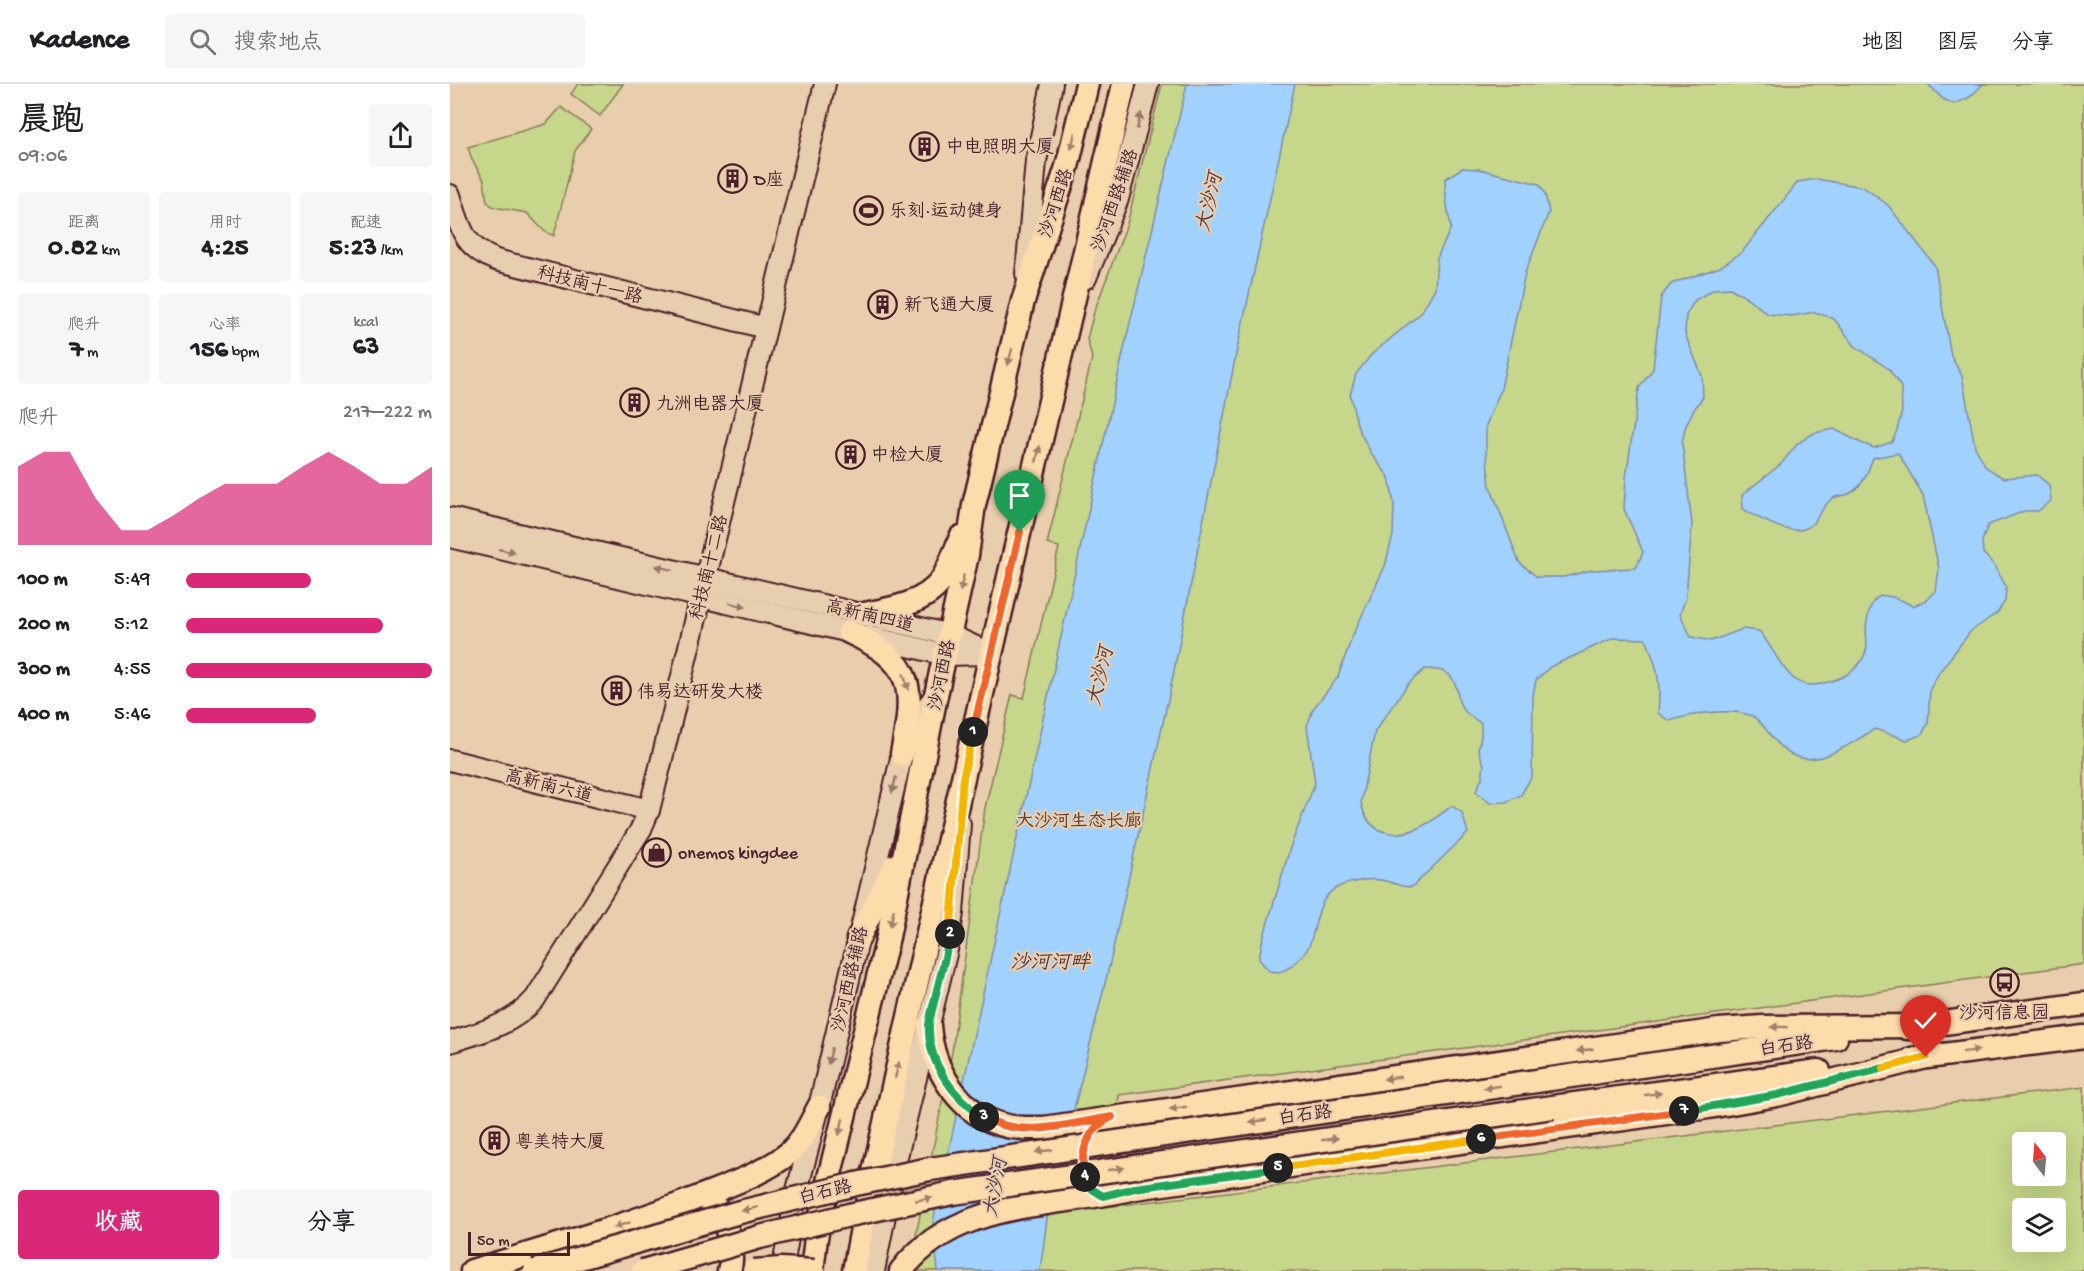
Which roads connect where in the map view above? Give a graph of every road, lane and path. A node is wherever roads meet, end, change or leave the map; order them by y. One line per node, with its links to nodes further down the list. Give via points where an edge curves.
1 (825, 84): 9 (main road, 科技南十二路)
2 (1052, 84): 7 (main road, via 1036,160)
3 (1087, 84): 7 (main road, 沙河西路, one-way to 7, via 1067,167)
4 (1124, 84): 8 (main road, 沙河西路)
5 (1148, 84): 8 (main road, 沙河西路辅路, one-way to 5, via 1118,199)
6 (450, 195): 9 (main road, 科技南十一路, via 464,236 483,255)
7 (1023, 301): 10 (main road, 沙河西路, one-way to 10)
8 (1071, 314): 17 (main road, 沙河西路, one-way to 8)
9 (766, 328): 13 (main road, 科技南十二路)
10 (974, 505): 14 (main road, via 943,579 933,591 904,605); 16 (main road, 沙河西路, one-way to 16, via 968,555)
11 (450, 518): 13 (main road, 高新南四道, one-way to 11)
12 (450, 537): 13 (main road, 高新南四道, one-way to 13)
13 (704, 587): 14 (main road, 高新南四道); 15 (main road, 高新南四道, one-way to 15); 22 (main road, 科技南十二路)
14 (864, 614): 16 (main road, 高新南四道)
15 (849, 632): 16 (main road, 高新南四道); 19 (main road, one-way to 19, via 882,649 902,671 910,709)
16 (948, 645): 17 (main road, 高新南四道); 18 (main road, 沙河西路)
17 (991, 654): 21 (main road, 沙河西路)
18 (936, 696): 19 (main road, 沙河西路辅路, via 915,722); 23 (main road, 沙河西路)
19 (902, 754): 24 (main road, 沙河西路辅路, one-way to 24)
20 (450, 760): 22 (main road, 高新南六道)
21 (963, 778): 26 (main road, via 952,922); 42 (main road, 沙河西路, one-way to 21)
22 (649, 810): 29 (main road, 科技南十二路, via 642,829 535,999 516,1017)
23 (909, 835): 24 (main road); 41 (main road, 沙河西路, one-way to 41, via 828,1182)
24 (858, 939): 31 (main road, 沙河西路辅路, one-way to 31)
25 (2084, 1004): 27 (main road, 白石路)
26 (929, 1025): 32 (main road, via 936,1060 950,1086 973,1110 997,1123 1025,1129); 43 (main road)
27 (1921, 1026): 32 (main road, one-way to 32, via 1719,1030); 36 (main road, 白石路, one-way to 36, bridge, via 930,1169 748,1210)
28 (2084, 1037): 30 (main road, 白石路, one-way to 28)
29 (450, 1042)
30 (1926, 1057): 33 (main road, via 1777,1095 1709,1107); 37 (main road, 白石路, one-way to 30, bridge, via 849,1215 953,1194)
31 (819, 1107): 34 (main road, via 805,1135 780,1159 755,1174); 40 (main road, 沙河西路辅路, via 797,1190)
32 (1103, 1119): 33 (main road, via 1088,1138 1083,1162)
33 (1094, 1197): 44 (main road, via 962,1222 931,1240)
34 (678, 1205): 35 (main road, one-way to 35); 38 (main road, via 703,1201 718,1208 731,1251)
35 (472, 1271)
36 (535, 1271)
37 (643, 1271)
38 (729, 1271)
39 (754, 1271): 41 (main road, bridge)
40 (782, 1271)
41 (813, 1271)
42 (854, 1271)
43 (874, 1271)
44 (901, 1271)

